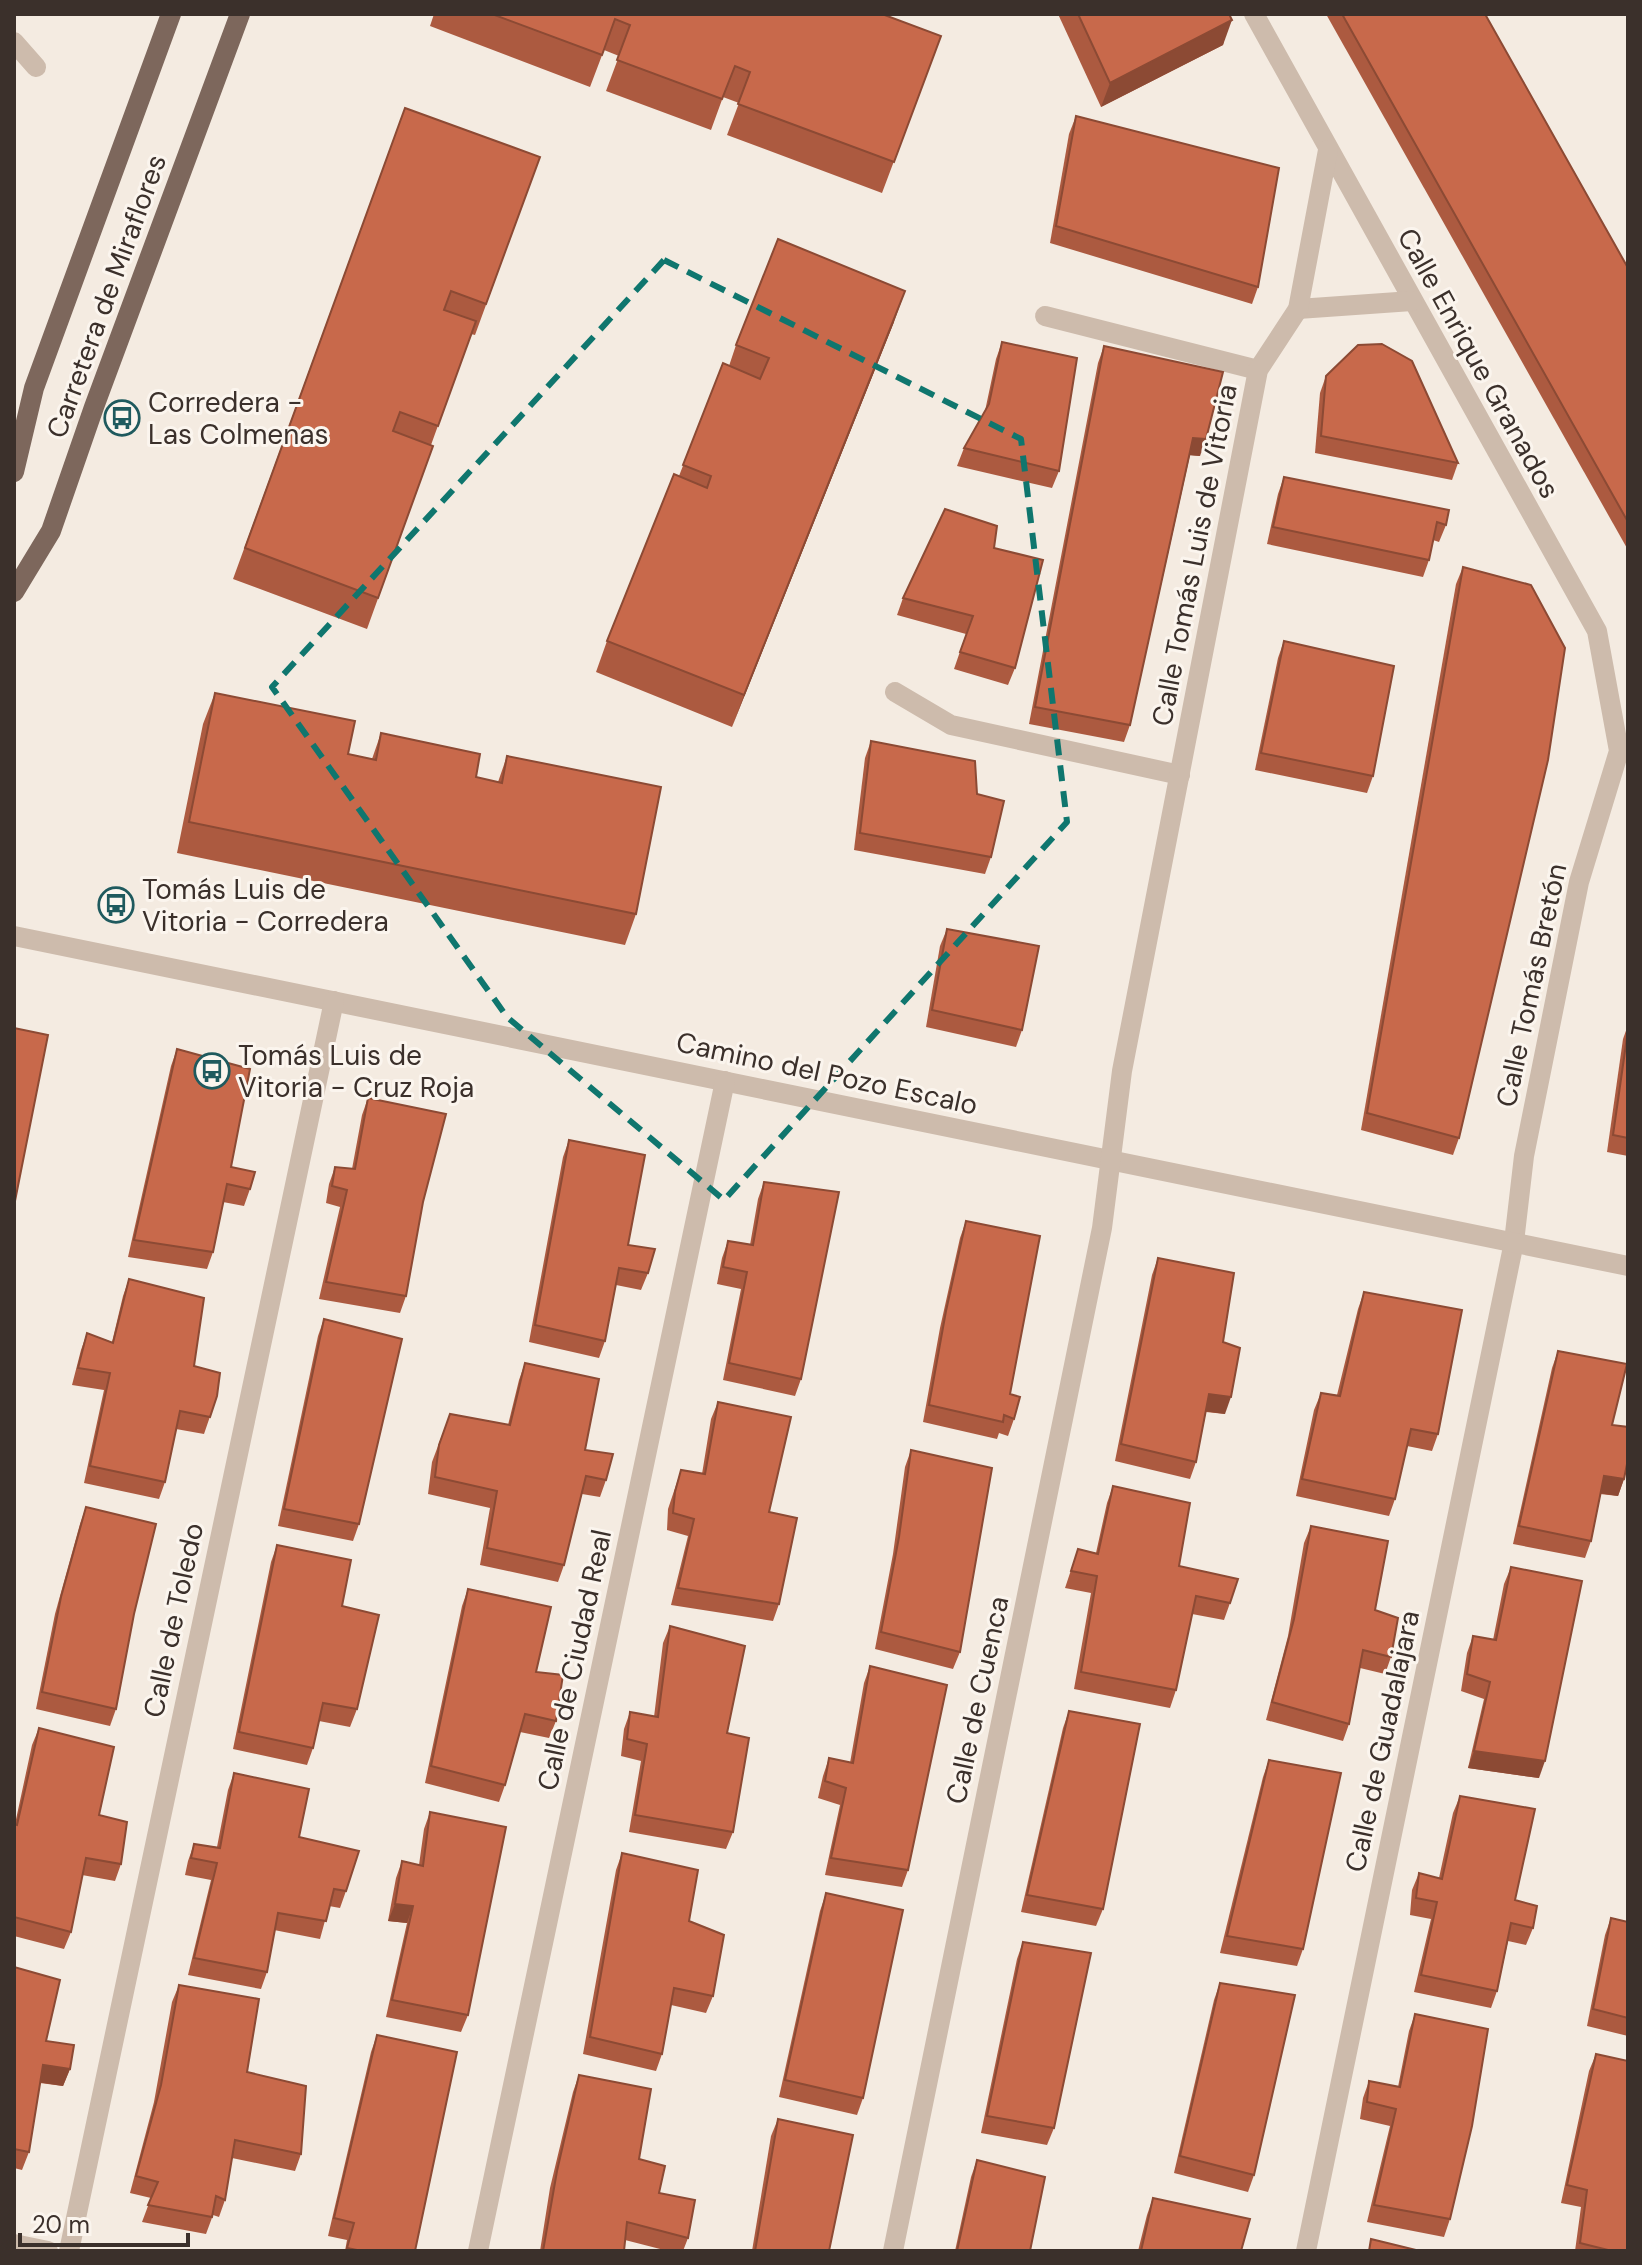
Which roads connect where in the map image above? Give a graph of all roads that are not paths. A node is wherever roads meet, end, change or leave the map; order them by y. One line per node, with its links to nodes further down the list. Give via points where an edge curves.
1 (171, 14): 11 (main road, Carretera de Miraflores)
2 (240, 14): 14 (main road, Carretera de Miraflores, via 51,531)
3 (1254, 14): 6 (street, Calle Enrique Granados)
4 (14, 42): 5 (street)
5 (36, 67)
6 (1328, 150): 7 (street, Calle Enrique Granados); 8 (street, Calle Tomás Luis de Vitoria)
7 (1412, 301): 8 (street); 16 (street, Calle Enrique Granados, via 1597,631)
8 (1298, 309): 10 (street, Calle Tomás Luis de Vitoria)
9 (1045, 316): 10 (street)
10 (1258, 370): 17 (street, Calle Tomás Luis de Vitoria)
11 (34, 388): 12 (main road, Carretera de Miraflores); 13 (main road, Carretera de Miraflores)
12 (14, 422)
13 (14, 472)
14 (14, 592)
15 (895, 692): 17 (street, via 951,725)
16 (1623, 750): 22 (street, Calle Tomás Bretón, via 1579,882 1524,1156)
17 (1180, 775): 21 (street, Calle Tomás Luis de Vitoria, via 1122,1071)
18 (14, 936): 19 (street, Camino del Pozo Escalo)
19 (334, 1001): 20 (street, Camino del Pozo Escalo); 26 (street, Calle de Toledo)
20 (725, 1081): 21 (street, Camino del Pozo Escalo); 27 (street, Calle de Ciudad Real)
21 (1112, 1160): 22 (street, Camino del Pozo Escalo); 28 (street, Calle de Cuenca)
22 (1514, 1242): 23 (street, Camino del Pozo Escalo); 29 (street, Calle de Guadalajara)
23 (1628, 1266)
24 (14, 2244): 25 (street)
25 (48, 2251)
26 (69, 2251)
27 (478, 2251)
28 (893, 2251)
29 (1306, 2251)

